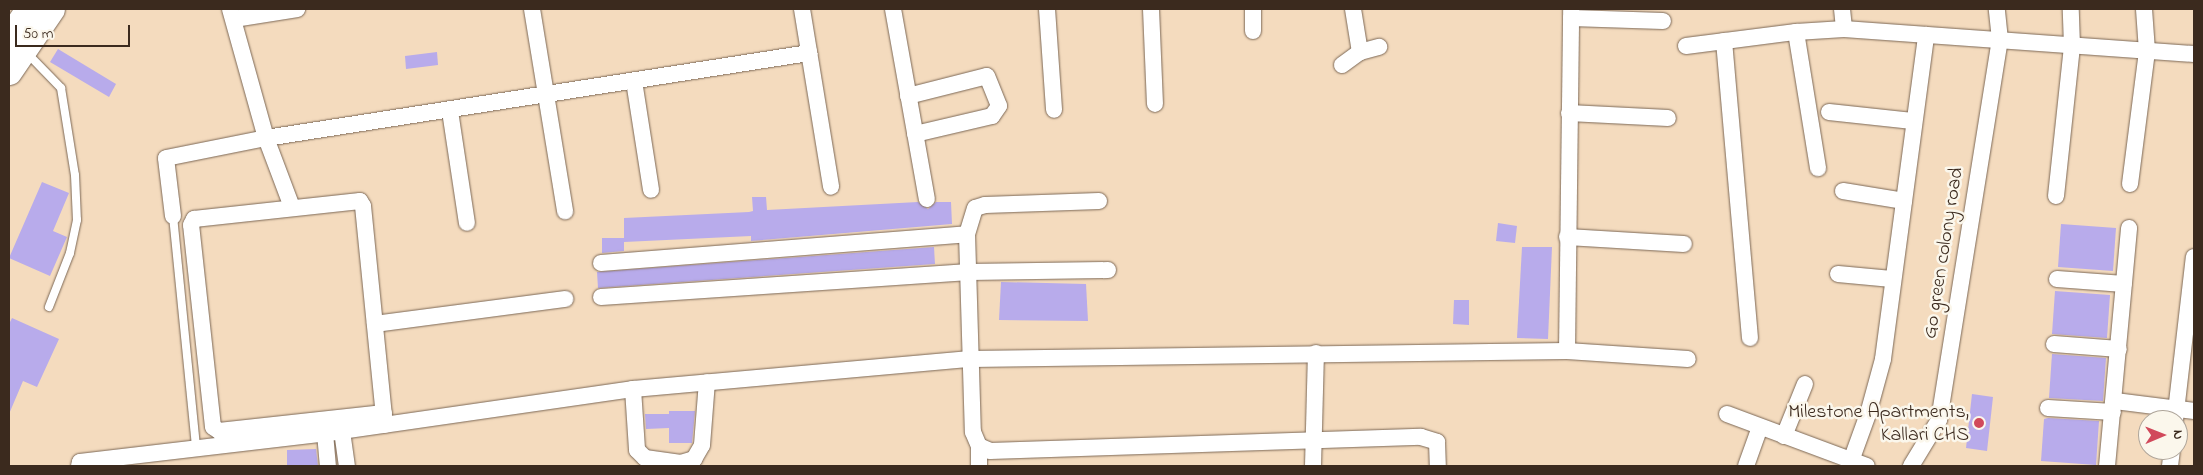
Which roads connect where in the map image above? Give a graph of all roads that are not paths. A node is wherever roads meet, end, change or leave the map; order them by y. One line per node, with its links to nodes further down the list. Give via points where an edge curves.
1 (28, 9): 24 (main road)
2 (52, 9): 24 (main road)
3 (297, 9): 15 (street)
4 (532, 9): 35 (street)
5 (802, 9): 30 (street)
6 (893, 9): 36 (street)
7 (1047, 9): 38 (street)
8 (1151, 9): 37 (street)
9 (1254, 9): 19 (street)
10 (1353, 9): 29 (street)
11 (1842, 9): 18 (street)
12 (1997, 9): 22 (street, Go green colony road)
13 (2071, 9): 26 (street)
14 (2144, 9): 28 (street)
15 (232, 14): 45 (street)
16 (1571, 14): 17 (street); 41 (street)
17 (1663, 21)
18 (1844, 29): 20 (street); 21 (street)
19 (1253, 31)
20 (1796, 32): 23 (street); 46 (street)
21 (1926, 35): 22 (street); 43 (street)
22 (2000, 40): 26 (street); 107 (street, Go green colony road, via 1939,420)
23 (1724, 41): 25 (street); 75 (street)
24 (16, 43): 33 (main road); 73 (lane, via 61,88 72,142 77,220 70,254)
25 (1686, 46)
26 (2072, 46): 28 (street); 51 (street)
27 (1379, 47): 29 (street)
28 (2147, 51): 31 (street); 47 (street)
29 (1360, 52): 32 (street)
30 (809, 53): 34 (street); 48 (street)
31 (2194, 54)
32 (1342, 65)
33 (9, 72)
34 (634, 81): 35 (street); 49 (street)
35 (548, 96): 39 (street); 56 (street)
36 (908, 96): 44 (street); 44 (street, via 987,76 999,106 992,116)
37 (1155, 104)
38 (1054, 110)
39 (450, 111): 45 (street); 58 (street)
40 (1828, 112): 43 (street)
41 (1569, 113): 42 (street); 61 (street)
42 (1668, 118)
43 (1913, 120): 54 (street)
44 (915, 134): 52 (street)
45 (266, 138): 55 (street); 57 (street, via 166,158)
46 (1818, 168)
47 (2130, 184)
48 (831, 187)
49 (651, 190)
50 (1843, 191): 54 (street)
51 (2056, 196)
52 (926, 199)
53 (1099, 201): 60 (street, via 985,205 975,208)
54 (1904, 201): 68 (street)
55 (292, 207): 74 (street, via 360,201); 90 (street, via 194,219 191,225 213,427 219,431)
56 (565, 211)
57 (172, 216): 97 (lane)
58 (467, 223)
59 (2129, 228): 70 (street)
60 (967, 234): 64 (street); 66 (street)
61 (1567, 237): 62 (street); 78 (street)
62 (1684, 244)
63 (2194, 257): 88 (street)
64 (601, 263)
65 (1108, 270): 66 (street)
66 (968, 272): 71 (street); 80 (street)
67 (1838, 274): 68 (street)
68 (1892, 279): 98 (street, via 1883,359 1868,414)
69 (2057, 279): 70 (street)
70 (2124, 284): 77 (street)
71 (601, 297)
72 (565, 299): 74 (street)
73 (49, 307)
74 (375, 324): 90 (street)
75 (1750, 338)
76 (2054, 344): 77 (street)
77 (2119, 349): 85 (street)
78 (1567, 351): 79 (street); 81 (street)
79 (1316, 353): 80 (street); 95 (street)
80 (971, 359): 82 (street); 96 (street, via 973,432)
81 (1688, 359)
82 (707, 382): 84 (street); 84 (street, via 702,446 694,458 681,463 646,458 637,450)
83 (1804, 384): 94 (street)
84 (633, 389): 90 (street)
85 (2114, 406): 86 (street); 87 (street); 108 (street)
86 (2048, 408)
87 (2142, 410)
88 (2177, 410)
89 (1727, 414): 91 (street)
90 (385, 419): 92 (street)
91 (1760, 427): 94 (street); 105 (street)
92 (342, 431): 93 (street); 101 (street)
93 (325, 433): 97 (street); 100 (street)
94 (1784, 436): 98 (street)
95 (1315, 440): 96 (street, via 990,451); 103 (street); 104 (street, via 1432,438 1437,442)
96 (979, 446): 102 (street)
97 (196, 448): 99 (street, via 80,462)
98 (1840, 461): 106 (street)
99 (79, 466)
100 (328, 466)
101 (347, 466)
102 (979, 466)
103 (1313, 466)
104 (1438, 466)
105 (1746, 466)
106 (1867, 466)
107 (1911, 466)
108 (2108, 466)

